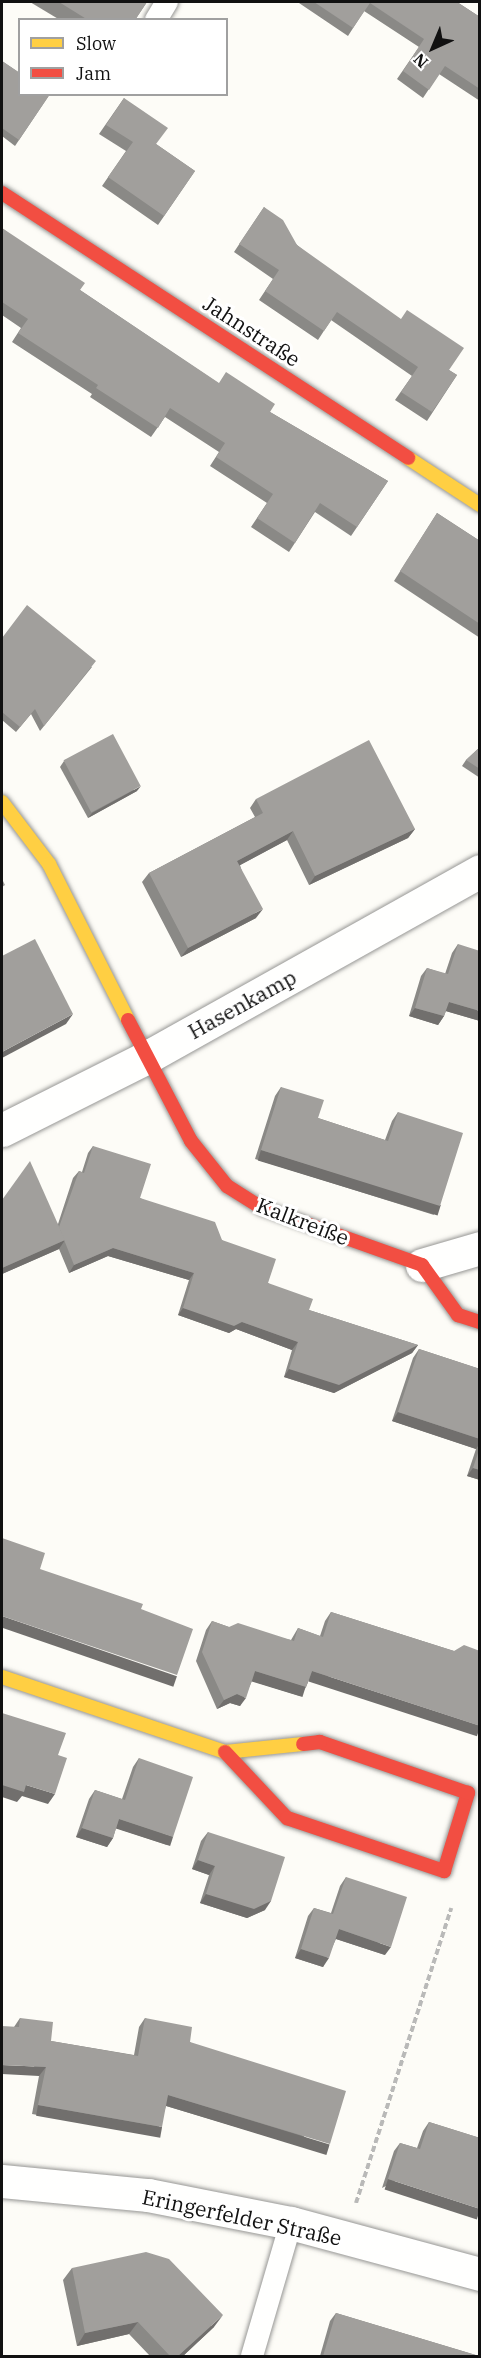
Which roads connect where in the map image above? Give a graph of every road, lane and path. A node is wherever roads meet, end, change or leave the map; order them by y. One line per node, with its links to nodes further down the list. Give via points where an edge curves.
1 (167, 2): 2 (lane)
2 (157, 18)
3 (2, 193): 4 (street, Jahnstraße)
4 (480, 505)
5 (2, 802): 7 (street, Kalkreiße, via 49,864)
6 (480, 871): 7 (street, Hasenkamp)
7 (149, 1056): 8 (street, Hasenkamp); 10 (street, Kalkreiße, via 191,1141 227,1186 262,1208)
8 (2, 1130)
9 (480, 1248): 10 (street)
10 (422, 1265): 11 (street, via 458,1315)
11 (480, 1322)
12 (2, 1677): 13 (street)
13 (225, 1752): 14 (street, via 287,1818); 14 (street, via 320,1742 468,1793)
14 (444, 1870): 17 (path, via 457,1889)
15 (2, 2181): 16 (street, Eringerfelder Straße, via 148,2194)
16 (291, 2223): 17 (street, Eringerfelder Straße); 19 (lane)
17 (345, 2238): 18 (street, Eringerfelder Straße)
18 (480, 2274)
19 (252, 2356)

